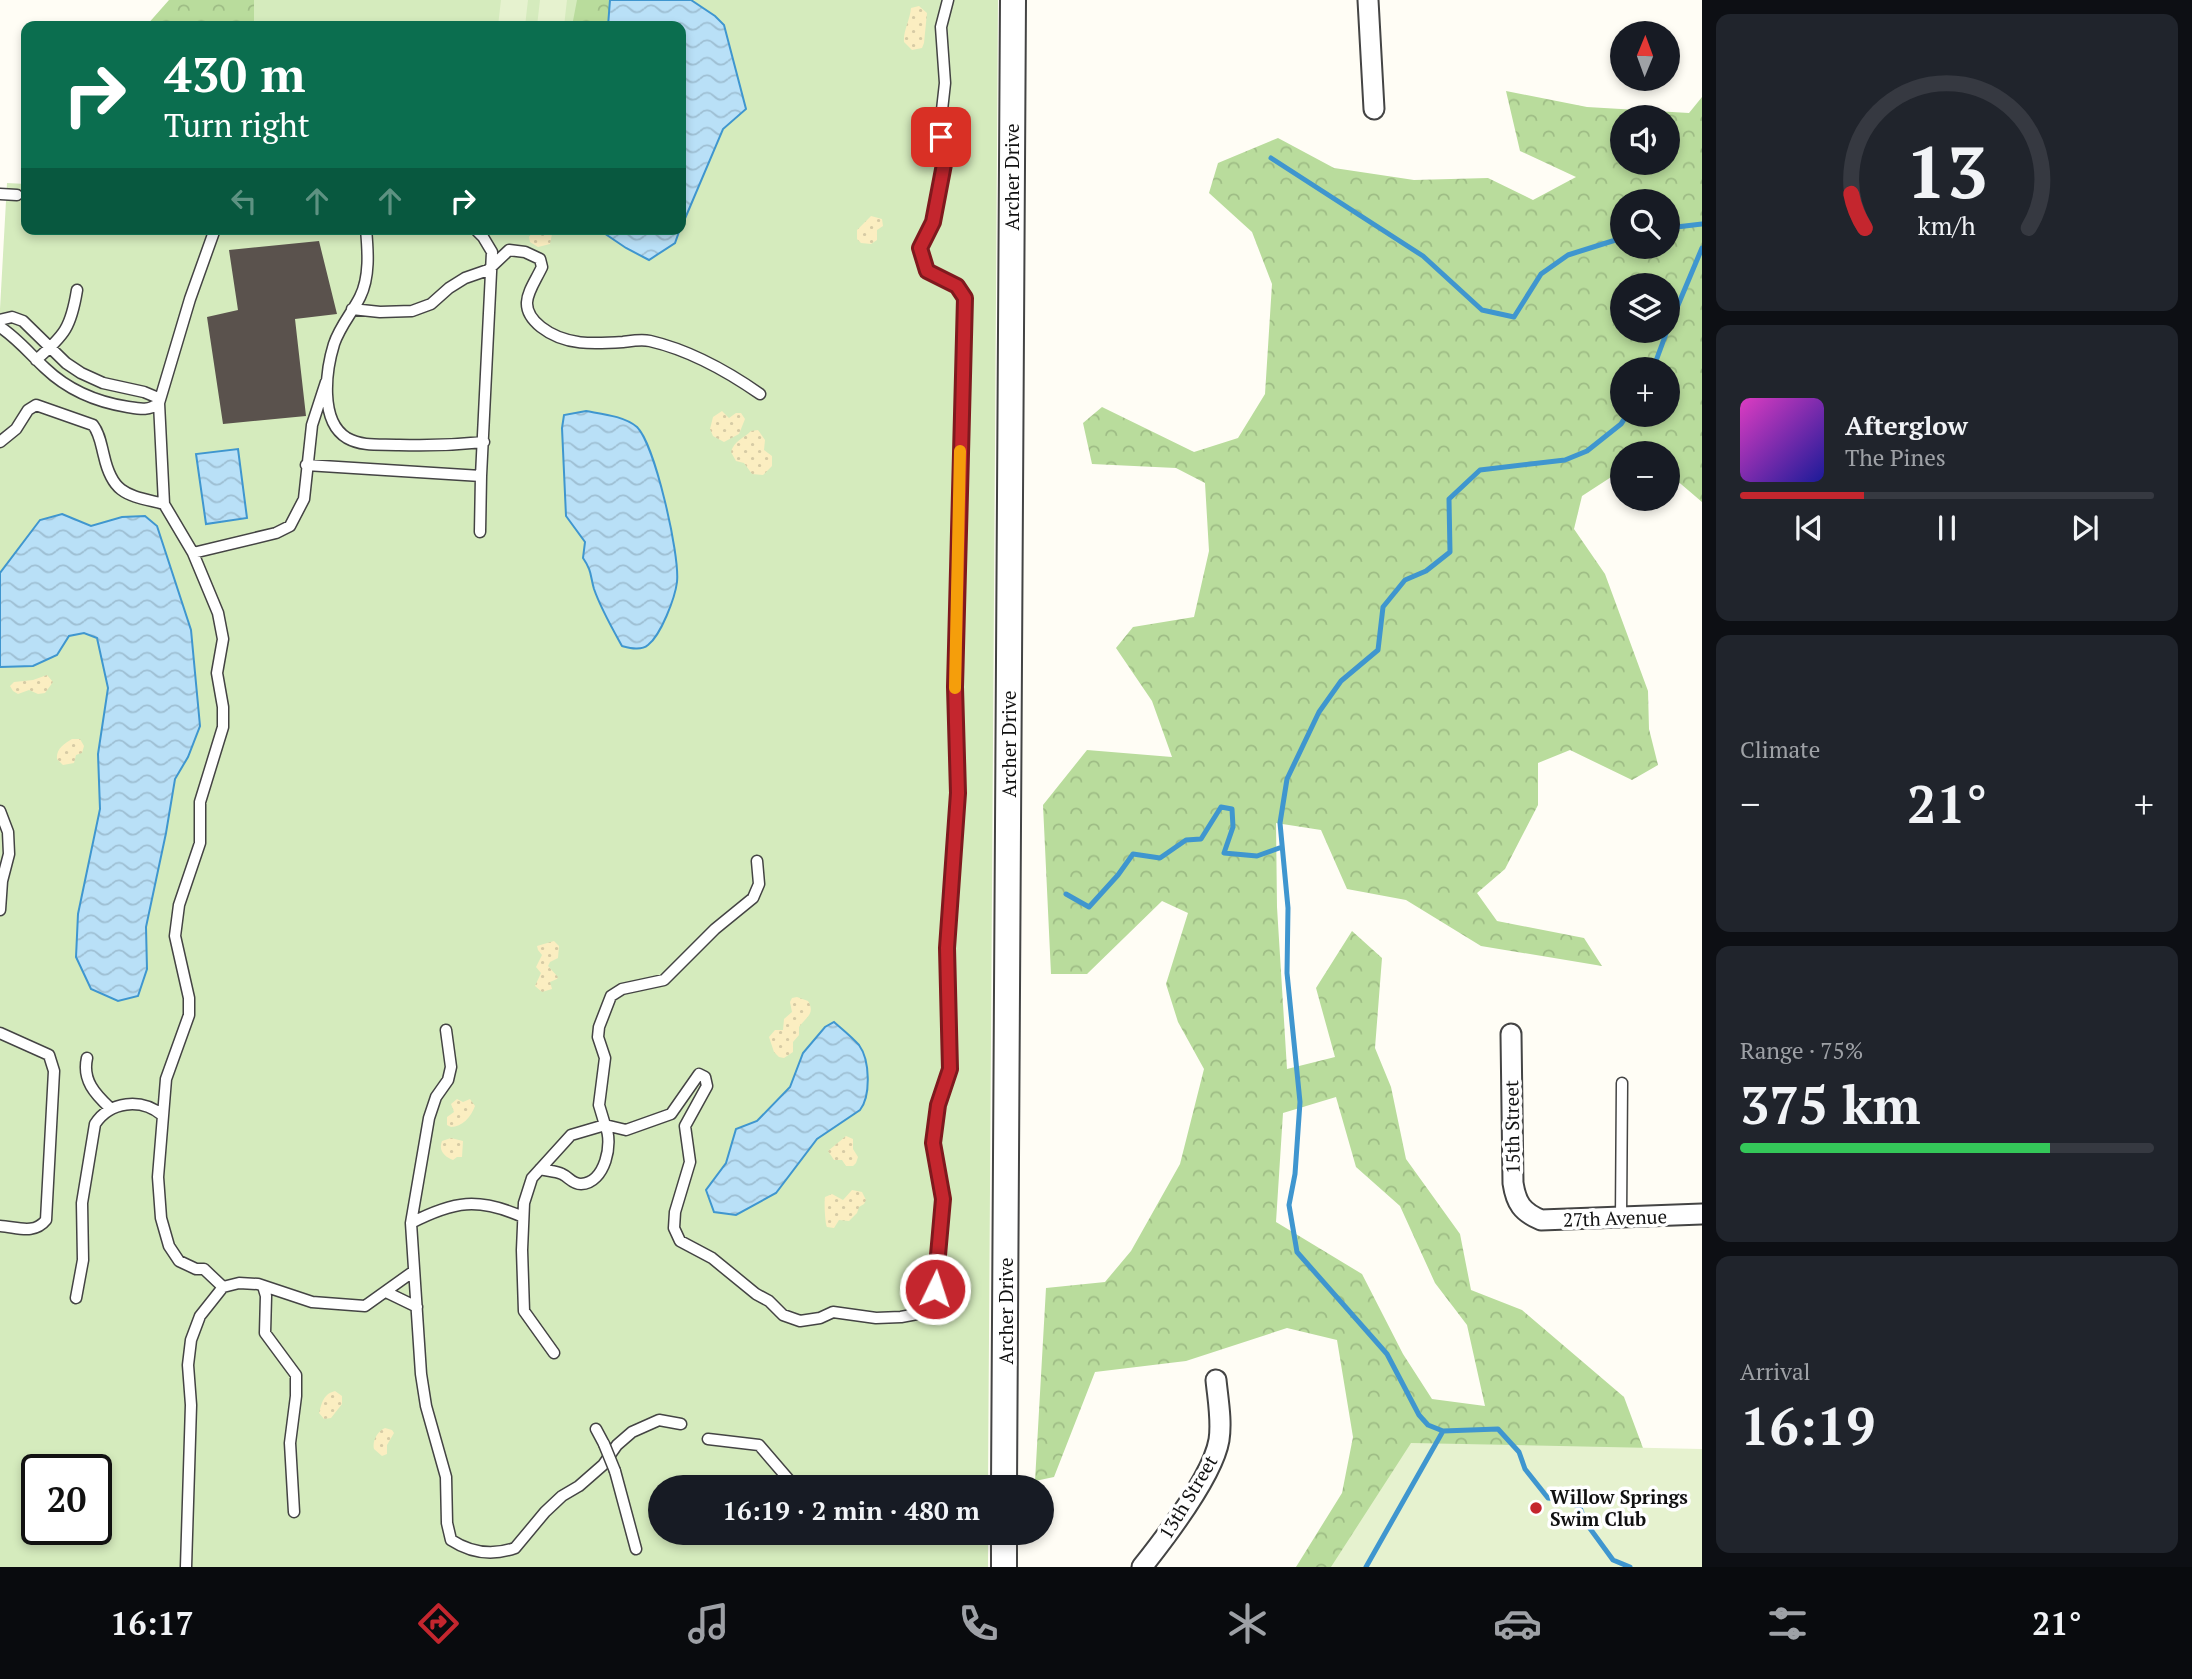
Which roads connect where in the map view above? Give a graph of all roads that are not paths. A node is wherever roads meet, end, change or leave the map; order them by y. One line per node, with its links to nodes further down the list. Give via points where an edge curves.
1 (948, 0): 39 (lane, via 941,27 945,83 940,128 945,159 933,222 920,248 927,271 957,286 965,298 955,687 958,793 947,948 950,1069 938,1105 933,1143 943,1199 935,1289 927,1301 917,1314 901,1317 833,1312 800,1321 783,1315 712,1258 680,1241 674,1228 690,1161)
2 (1013, 0): 59 (street, Archer Drive)
3 (1368, 0): 4 (street)
4 (1374, 109)
5 (0, 194): 6 (lane)
6 (17, 195)
7 (213, 235): 19 (lane)
8 (366, 235): 12 (lane, via 367,276)
9 (481, 235): 10 (lane, via 492,252)
10 (492, 265): 12 (lane, via 412,311); 18 (lane, via 509,250 540,259 542,267 527,297 527,311 547,331 575,343 648,340 705,362); 21 (lane)
11 (77, 290): 15 (lane, via 73,316)
12 (352, 309): 17 (lane, via 334,343)
13 (0, 320): 15 (lane, via 12,317 23,321)
14 (0, 327): 16 (lane)
15 (50, 348): 16 (lane); 19 (lane, via 81,373 144,392)
16 (36, 360): 19 (lane, via 69,387 111,404 144,409)
17 (326, 382): 21 (lane, via 336,429 347,438 369,445); 22 (lane, via 312,425)
18 (760, 394)
19 (159, 403): 24 (lane)
20 (0, 442): 24 (lane, via 36,405 81,419 98,432 116,485 126,494)
21 (484, 442): 23 (lane)
22 (306, 465): 23 (lane); 26 (lane, via 304,499 290,526)
23 (481, 476): 25 (lane)
24 (164, 504): 26 (lane)
25 (480, 532)
26 (193, 553): 36 (lane, via 218,613 223,639 217,673 223,727 200,802 200,843 178,905 176,936 189,1015 166,1079)
27 (0, 811): 29 (lane, via 8,832 9,854)
28 (757, 861): 38 (lane, via 759,884 753,898 664,980 622,989 611,996 598,1037 605,1058 599,1105)
29 (0, 911)
30 (446, 1030): 45 (lane, via 451,1067 429,1118)
31 (0, 1033): 46 (lane, via 49,1055 54,1071 46,1220 31,1230)
32 (1511, 1034): 42 (street, 15th Street, via 1513,1183 1520,1207)
33 (87, 1058): 35 (lane, via 87,1080)
34 (1622, 1083): 44 (lane)
35 (110, 1108): 36 (lane, via 144,1105); 51 (lane, via 95,1124 82,1203 83,1261)
36 (162, 1115): 49 (lane, via 158,1177 169,1246 178,1261 204,1269)
37 (667, 1115): 38 (lane, via 626,1130); 39 (lane); 39 (lane, via 699,1074 705,1077 707,1086)
38 (605, 1125): 40 (lane, via 572,1135); 40 (lane, via 609,1143 602,1170 593,1180 582,1184)
39 (685, 1126)
40 (540, 1170): 43 (lane, via 532,1178)
41 (1702, 1214): 44 (street, 27th Avenue)
42 (1529, 1215): 44 (street, 27th Avenue, via 1541,1220)
43 (523, 1217): 45 (lane, via 499,1207 469,1203 439,1209); 53 (lane, via 524,1311)
44 (1621, 1218)
45 (411, 1223): 47 (lane)
46 (0, 1226)
47 (414, 1271): 50 (lane); 52 (lane)
48 (263, 1286): 49 (lane, via 239,1283); 50 (lane, via 313,1302 365,1306); 60 (lane, via 265,1333 296,1375 290,1443)
49 (223, 1287): 63 (lane, via 200,1316 191,1340)
50 (386, 1292): 52 (lane)
51 (76, 1298)
52 (416, 1307): 55 (lane, via 426,1406 446,1478 447,1523 451,1540 465,1549 488,1553 515,1548 545,1512 603,1465 632,1432 659,1420)
53 (554, 1353)
54 (1216, 1380): 65 (street, 13th Street, via 1220,1423 1210,1466 1174,1526)
55 (681, 1424)
56 (596, 1429): 62 (lane, bridge, via 615,1471)
57 (708, 1439): 58 (lane, via 759,1446)
58 (785, 1475)
59 (1004, 1475)
60 (294, 1512)
61 (1004, 1545): 64 (street)
62 (636, 1549)
63 (186, 1567)
64 (1004, 1567)
65 (1142, 1567)

